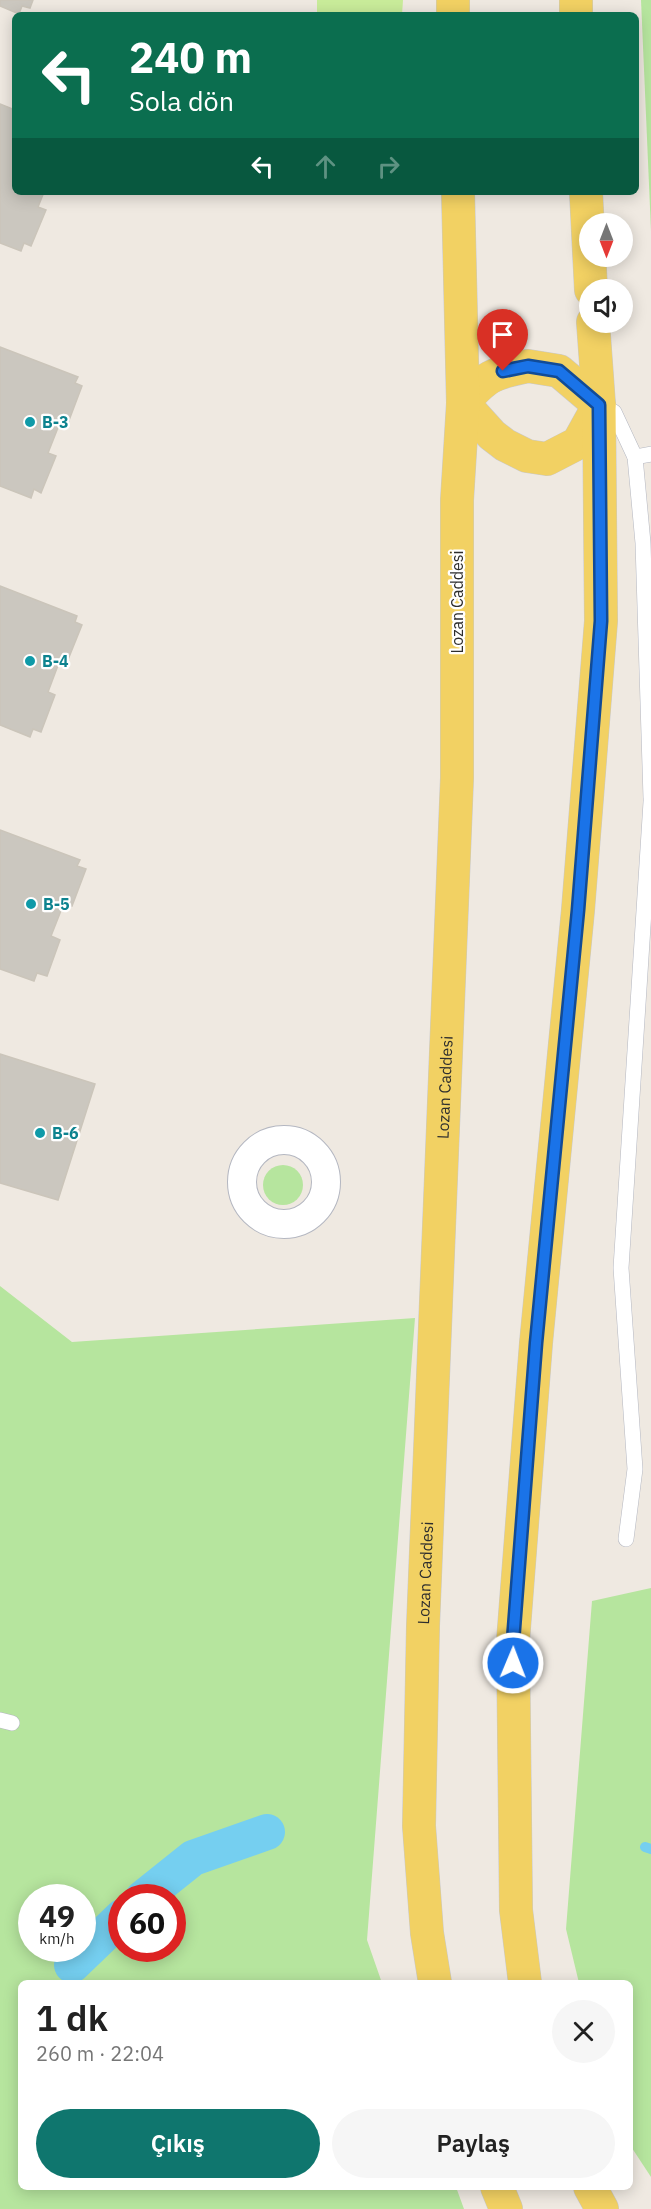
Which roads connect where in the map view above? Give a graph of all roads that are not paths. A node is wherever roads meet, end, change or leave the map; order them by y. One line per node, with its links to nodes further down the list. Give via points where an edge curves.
1 (458, 195): 5 (main road, Lozan Caddesi)
2 (586, 195): 3 (main road)
3 (590, 279)
4 (594, 333): 6 (main road)
5 (462, 403): 6 (main road, via 480,382 503,371 528,366 559,371); 6 (main road, via 505,446 526,456 548,459 578,443); 11 (main road, Lozan Caddesi, via 457,500 457,778 423,1626 419,1826)
6 (599, 405): 8 (lane, via 614,412); 12 (main road, via 601,621 513,1641 516,1910)
7 (651, 454): 8 (lane)
8 (634, 457): 9 (lane, via 643,543)
9 (651, 800): 10 (lane, via 621,1268 635,1469)
10 (626, 1539)
11 (435, 1980)
12 (525, 1980)
13 (498, 2190): 15 (main road)
14 (592, 2190): 16 (main road)
15 (506, 2209)
16 (602, 2209)

